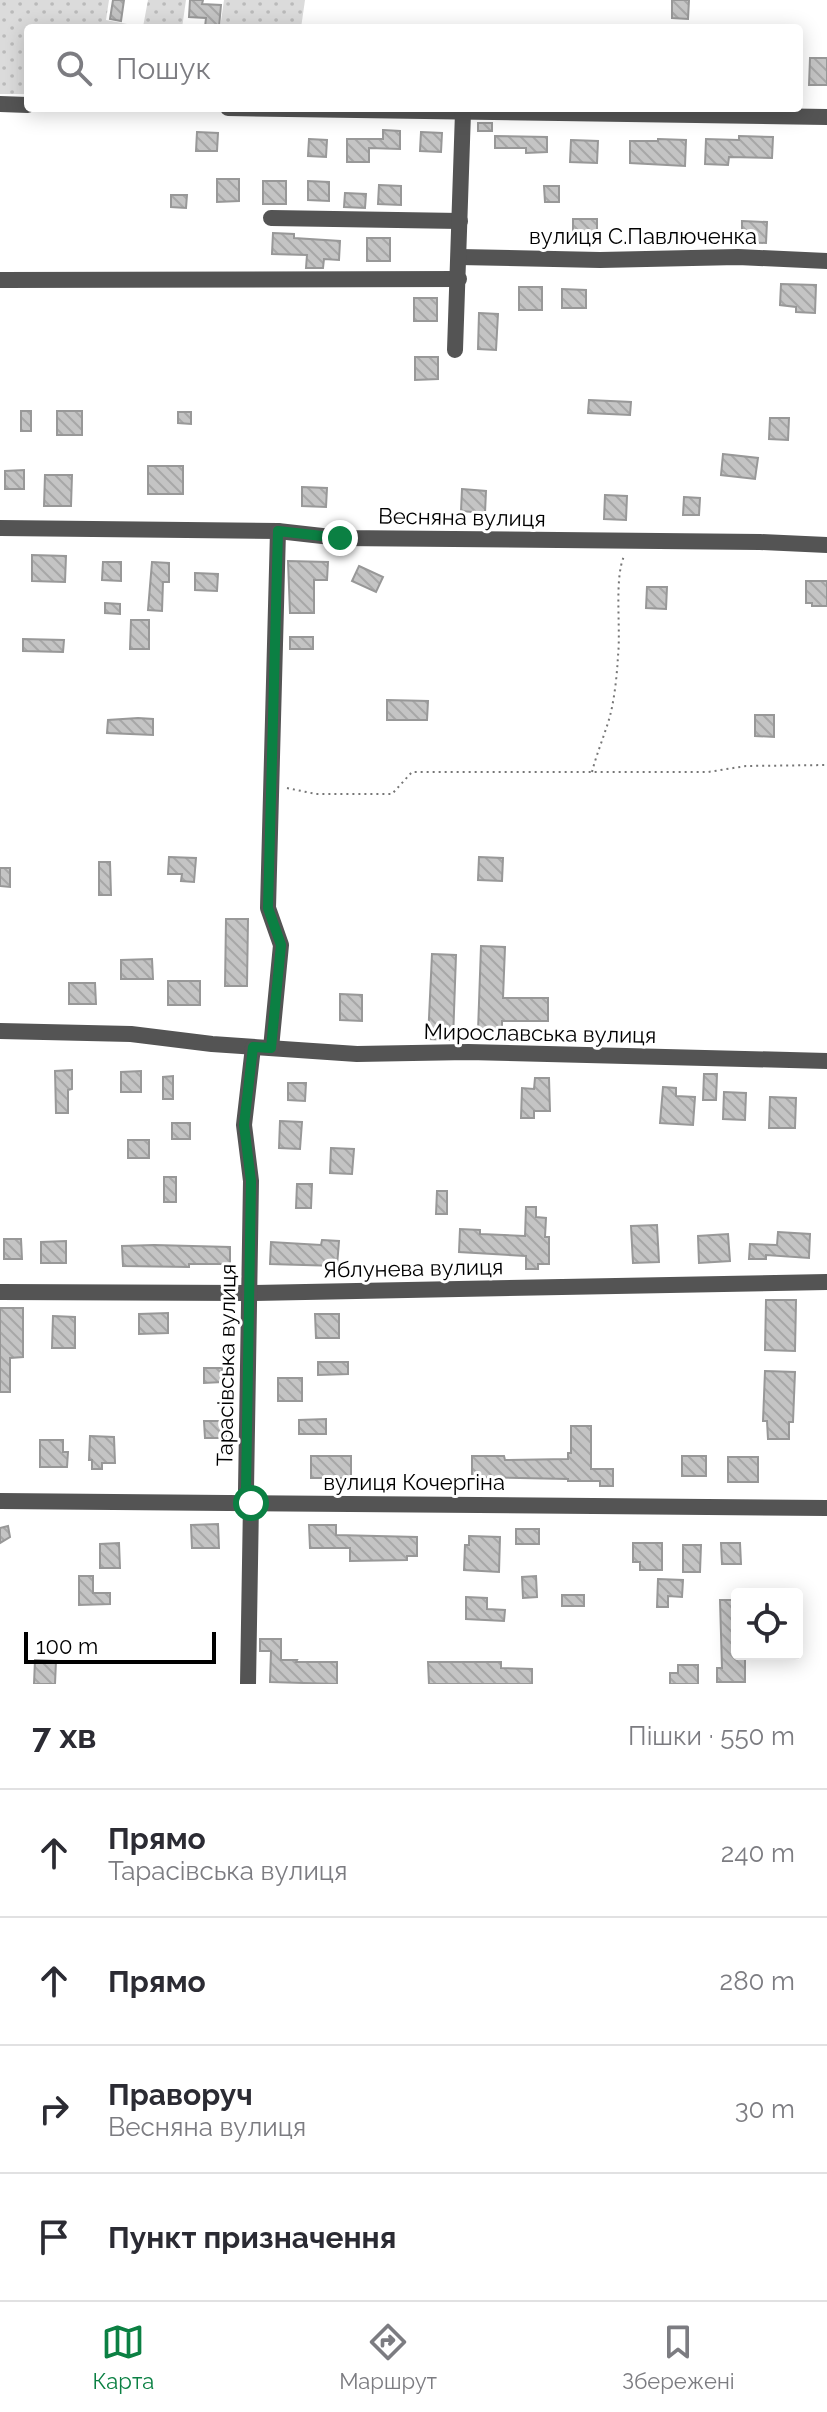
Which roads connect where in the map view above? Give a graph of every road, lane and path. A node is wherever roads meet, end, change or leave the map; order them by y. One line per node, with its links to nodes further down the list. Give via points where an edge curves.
1 (0, 104): 2 (street)
2 (24, 105)
3 (463, 112): 4 (street); 6 (street)
4 (827, 117)
5 (271, 218): 6 (street)
6 (460, 221): 7 (street)
7 (459, 257): 8 (street, вулиця С.Павлюченка); 9 (street)
8 (827, 261)
9 (459, 279): 10 (street); 11 (street)
10 (0, 280)
11 (455, 350)
12 (0, 528): 13 (street, Весняна вулиця)
13 (278, 531): 14 (street, Весняна вулиця, via 340,538); 18 (street)
14 (631, 541): 15 (street, Весняна вулиця); 17 (path, via 618,571 618,655 611,712)
15 (827, 545)
16 (827, 765): 17 (path)
17 (592, 772): 18 (path, via 412,772 392,794 316,794)
18 (270, 785): 21 (street, via 268,908 281,945)
19 (0, 1031): 20 (street, Мирославська вулиця, via 131,1034)
20 (253, 1047): 21 (street, Мирославська вулиця); 25 (street, Тарасівська вулиця, via 244,1125 251,1181)
21 (271, 1048): 22 (street, Мирославська вулиця)
22 (827, 1061)
23 (827, 1282): 25 (street, Яблунева вулиця)
24 (0, 1292): 25 (street, Яблунева вулиця)
25 (248, 1293): 27 (street, Тарасівська вулиця, via 246,1490)
26 (0, 1501): 27 (street, вулиця Кочергіна)
27 (251, 1503): 28 (street, вулиця Кочергіна); 29 (street, Тарасівська вулиця)
28 (827, 1508)
29 (248, 1684)

